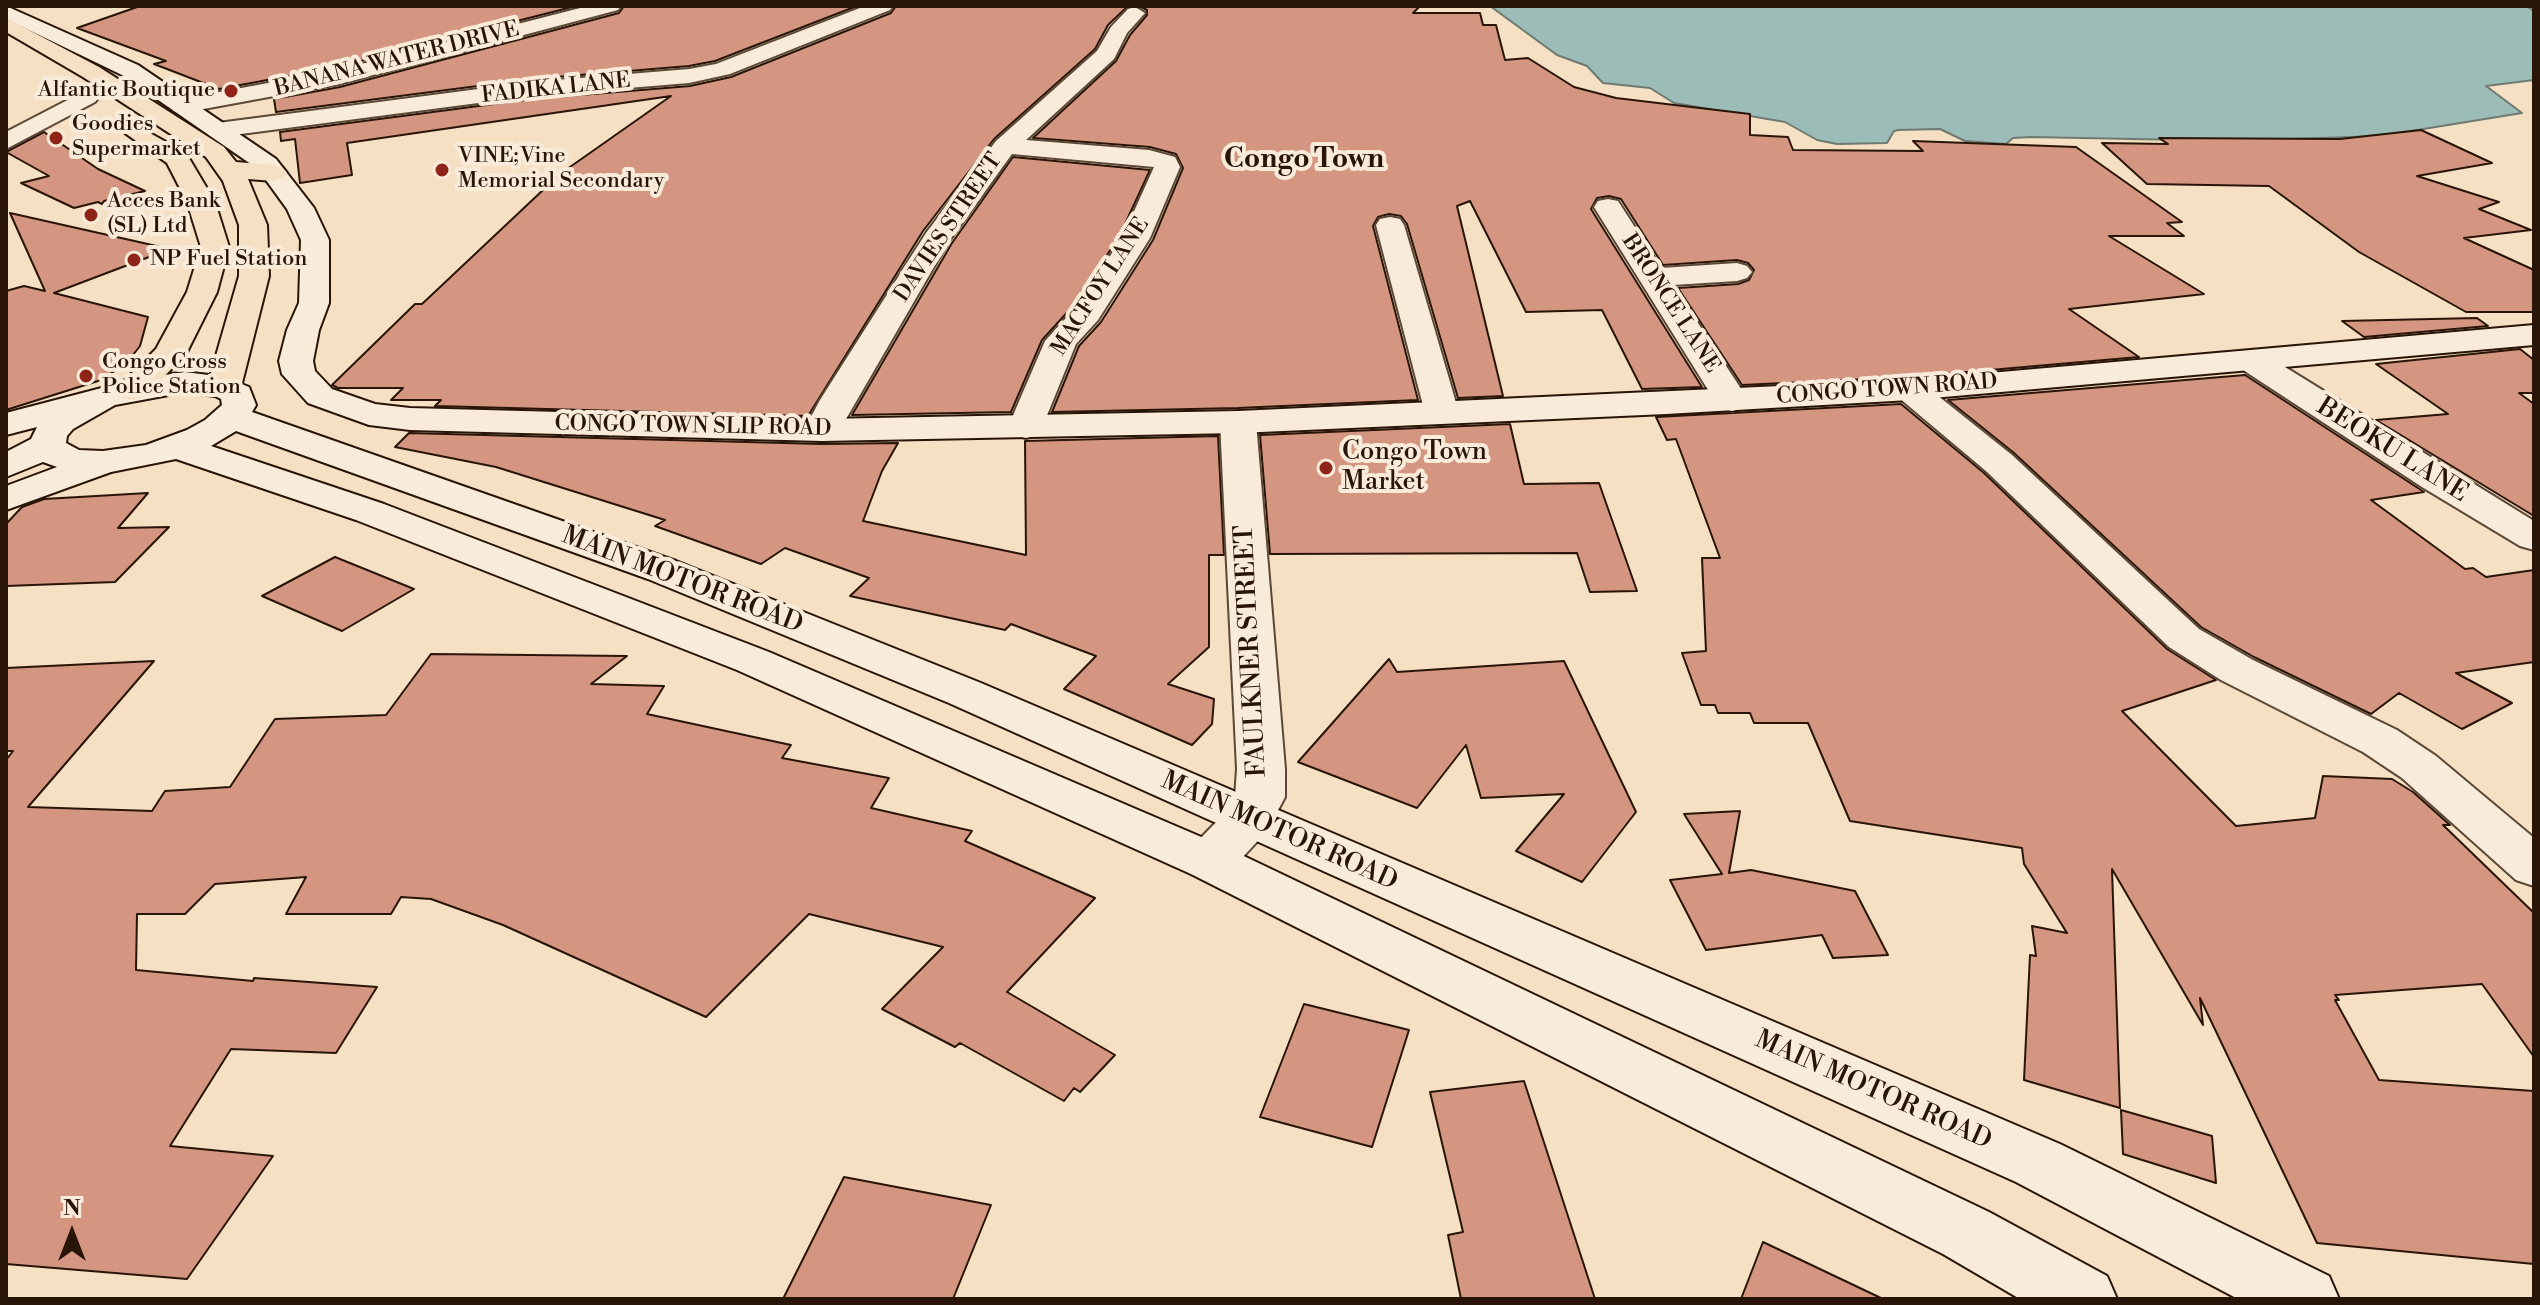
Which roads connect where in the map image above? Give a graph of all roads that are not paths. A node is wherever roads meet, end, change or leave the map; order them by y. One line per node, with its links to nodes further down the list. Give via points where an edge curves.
1 (611, 6): 8 (street, BANANA WATER DRIVE, via 339,77)
2 (883, 6): 10 (street, FADIKA LANE, via 722,69 689,76 532,89)
3 (6, 11): 8 (street, via 130,70)
4 (1135, 13): 12 (street, DAVIES STREET, via 1106,54)
5 (6, 24): 9 (main road)
6 (6, 52): 7 (main road)
7 (87, 97): 11 (street); 22 (main road, via 177,158 201,202 215,247 202,292 170,354)
8 (174, 100): 9 (main road); 10 (street)
9 (135, 102): 13 (main road, via 215,152)
10 (218, 130): 14 (street)
11 (6, 142)
12 (1005, 146): 28 (street, MACFOY LANE, via 1149,158 1166,162 1167,167 1136,238 1087,313 1061,341); 29 (street, DAVIES STREET, via 936,239)
13 (227, 169): 14 (main road); 24 (main road, via 253,225 254,276)
14 (274, 173): 29 (street, CONGO TOWN SLIP ROAD, via 315,240 314,303 296,361 299,374 320,396 343,407 410,419)
15 (1608, 207): 18 (street, BRONCE LANE)
16 (1390, 225): 25 (street)
17 (1737, 272): 18 (street)
18 (1652, 277): 23 (street, BRONCE LANE)
19 (2534, 335): 20 (street, CONGO TOWN ROAD)
20 (2252, 361): 21 (street, CONGO TOWN ROAD); 35 (street, BEOKU LANE)
21 (1910, 390): 23 (street, CONGO TOWN ROAD); 38 (street, via 1999,463 2184,638 2380,741 2419,767)
22 (117, 395): 24 (street, MAIN MOTOR ROAD, via 185,382); 27 (street, MAIN MOTOR ROAD); 30 (street, via 78,410)
23 (1732, 401): 25 (street, CONGO TOWN ROAD)
24 (228, 402): 31 (street, via 200,438); 36 (street, MAIN MOTOR ROAD, via 965,693)
25 (1442, 413): 26 (street, CONGO TOWN ROAD)
26 (1238, 422): 28 (street, CONGO TOWN SLIP ROAD); 36 (street, FAULKNER STREET, via 1261,769 1260,797)
27 (6, 426): 30 (street)
28 (1026, 427): 29 (street, CONGO TOWN SLIP ROAD)
29 (822, 430)
30 (49, 439): 32 (street, via 57,455); 33 (street)
31 (177, 447): 32 (street); 37 (street, MAIN MOTOR ROAD, via 370,512 753,661)
32 (103, 462): 34 (street)
33 (6, 466)
34 (6, 499)
35 (2534, 538)
36 (1249, 819): 37 (street, FAULKNER STREET); 40 (street, MAIN MOTOR ROAD, via 2038,1163)
37 (1209, 861): 39 (street, MAIN MOTOR ROAD, via 1966,1233)
38 (2534, 867)
39 (2083, 1299)
40 (2305, 1299)

